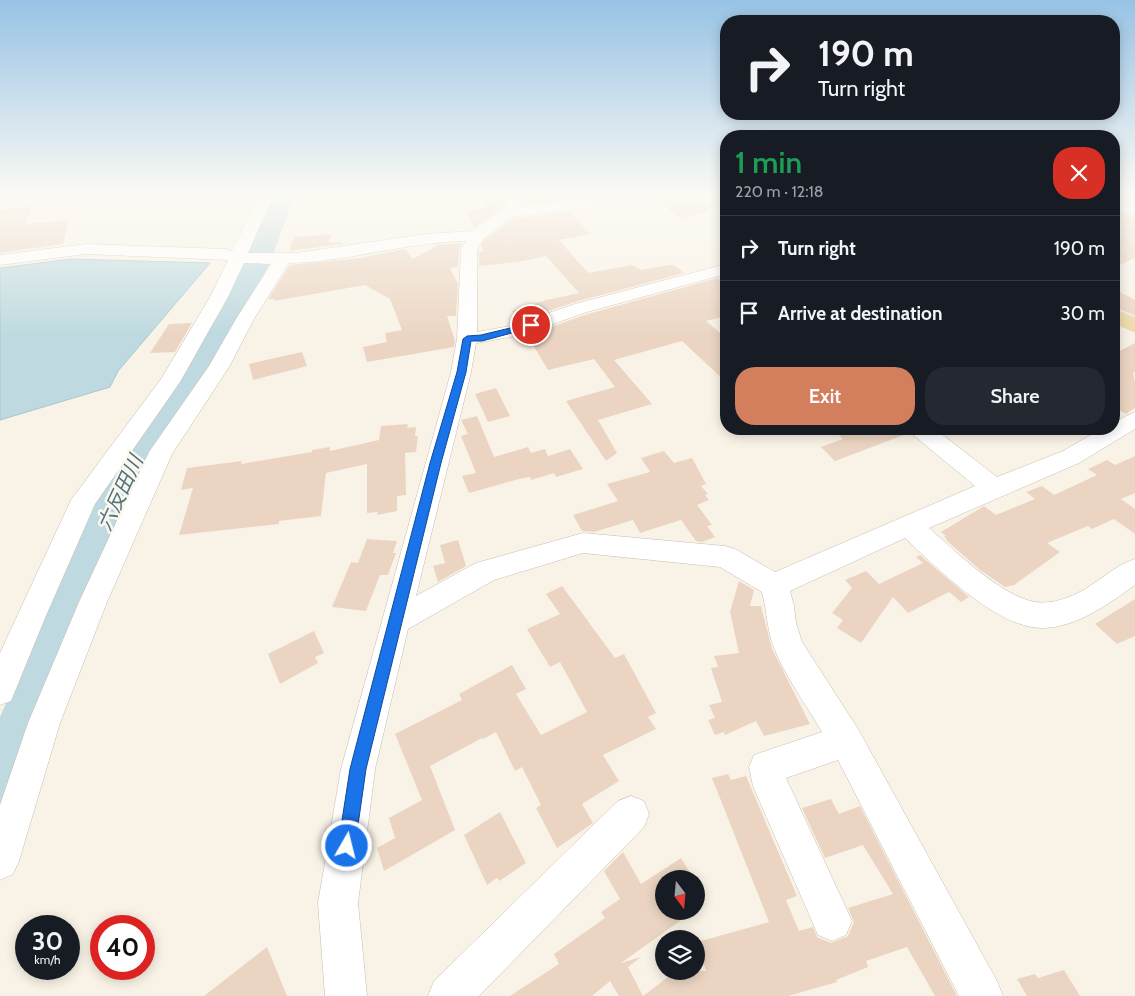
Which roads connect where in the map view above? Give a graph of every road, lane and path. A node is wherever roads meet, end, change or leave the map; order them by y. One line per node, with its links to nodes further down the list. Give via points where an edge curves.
1 (247, 243): 4 (street)
2 (406, 243): 5 (street)
3 (472, 243): 10 (street, via 469,250)
4 (241, 258): 5 (street); 6 (street, via 225,254 86,249); 20 (street, via 170,382 84,500)
5 (280, 259): 23 (street, via 219,367 161,452 93,602 44,723)
6 (0, 260)
7 (720, 271): 10 (street, via 581,308 514,331)
8 (1120, 318): 9 (main road)
9 (1135, 326)
10 (467, 339): 19 (street)
11 (1135, 420): 12 (street)
12 (1120, 429)
13 (928, 435): 15 (street)
14 (1109, 435): 15 (street, via 1071,457)
15 (994, 488): 16 (street)
16 (909, 526): 17 (street, via 987,592 1034,615 1054,614 1082,605); 18 (street)
17 (1135, 570)
18 (774, 585): 19 (street, via 725,557 583,543 486,571); 21 (street, via 789,648)
19 (397, 621): 25 (street, via 358,769 338,903)
20 (0, 690)
21 (846, 741): 24 (street, via 766,767 771,786); 27 (street)
22 (630, 814): 26 (street)
23 (0, 861)
24 (832, 921)
25 (346, 996)
26 (449, 996)
27 (982, 996)

